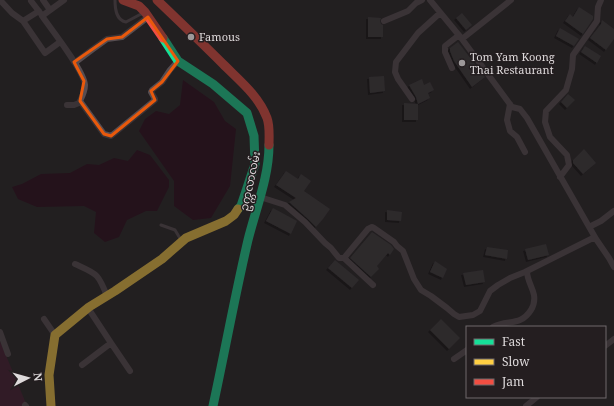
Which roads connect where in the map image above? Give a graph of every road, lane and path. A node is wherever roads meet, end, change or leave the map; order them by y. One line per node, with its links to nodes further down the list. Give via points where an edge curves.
1 (0, 0): 17 (street)
2 (44, 0): 13 (street); 14 (street)
3 (64, 0): 12 (street)
4 (115, 0): 15 (lane, via 117,15 123,21 126,22)
5 (123, 0): 15 (street)
6 (157, 0): 30 (street, ဥက္ကလာလမ်း, via 206,46 260,104 267,118 270,144)
7 (422, 0): 18 (street, via 408,11)
8 (430, 0): 16 (street)
9 (511, 0): 19 (street)
10 (601, 0): 29 (street, via 597,21 573,55 566,90 546,111 545,122 550,137 568,155 570,165)
11 (31, 1): 14 (street)
12 (56, 2): 13 (street)
13 (50, 10): 14 (street)
14 (39, 12): 17 (street); 20 (street)
15 (144, 13): 21 (street); 22 (street, via 122,37 108,39)
16 (440, 13): 19 (street); 24 (street, via 418,33 396,62 395,72 398,79)
17 (23, 21): 20 (street, via 45,54)
18 (384, 21)
19 (460, 37): 23 (street, via 445,46); 26 (street)
20 (60, 42): 22 (street)
21 (178, 60): 25 (street, via 162,82 152,90 155,100 111,136 104,134); 35 (street, via 247,112 254,136 255,164 241,206 234,215)
22 (74, 62): 25 (street, via 84,81 85,90)
23 (452, 68)
24 (412, 99)
25 (80, 101): 27 (street)
26 (510, 104): 28 (street, via 507,120 510,132); 29 (street, via 520,109 527,118)
27 (68, 105)
28 (525, 152)
29 (560, 176): 33 (street)
30 (260, 197): 37 (street, via 285,205 339,258); 58 (street, ဥက္ကလာလမ်း, via 248,240)
31 (614, 211): 33 (street)
32 (161, 225): 35 (lane, via 175,230)
33 (590, 227): 34 (street)
34 (595, 237): 36 (street); 40 (street)
35 (182, 242): 42 (street, via 162,259)
36 (611, 256): 39 (street)
37 (344, 258): 40 (street, via 368,229 374,228 403,251 421,290 459,317 476,314 490,291); 41 (street)
38 (75, 264): 42 (street, via 94,272)
39 (614, 267)
40 (527, 271): 45 (street, via 535,303 522,319)
41 (373, 285)
42 (107, 296): 43 (street)
43 (88, 308): 47 (street); 49 (street)
44 (44, 318): 47 (street)
45 (494, 326)
46 (0, 332): 52 (street)
47 (55, 335): 57 (street, via 49,375)
48 (614, 339): 50 (street)
49 (111, 343): 54 (street); 55 (street)
50 (606, 345)
51 (466, 351): 53 (street)
52 (8, 354)
53 (454, 359)
54 (82, 365)
55 (130, 371)
56 (536, 398): 59 (street)
57 (51, 406)
58 (213, 406)
59 (526, 406)

